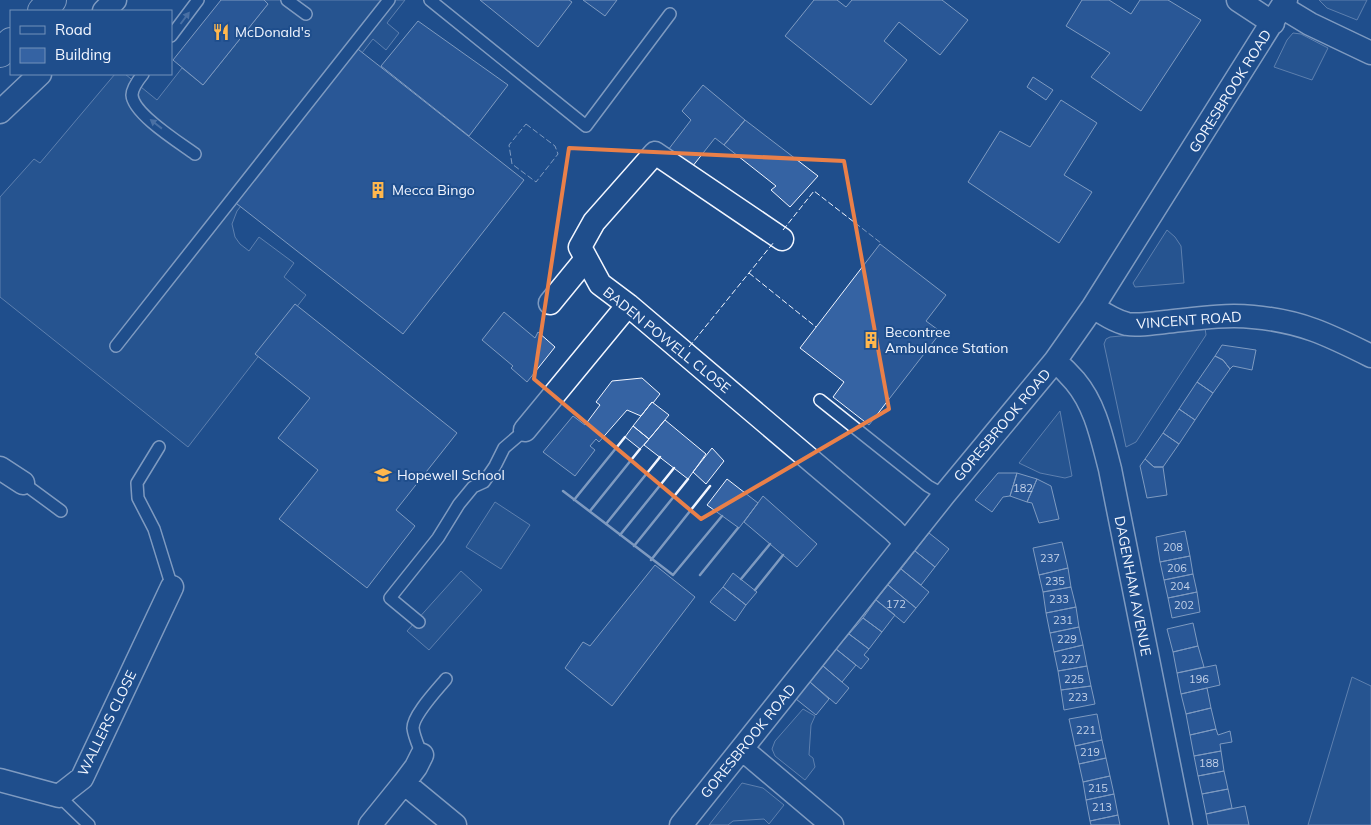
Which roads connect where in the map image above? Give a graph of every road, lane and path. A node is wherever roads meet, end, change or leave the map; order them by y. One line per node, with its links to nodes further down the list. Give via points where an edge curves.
1 (52, 0): 8 (highway)
2 (115, 0): 9 (street)
3 (198, 0): 13 (lane, one-way to 3)
4 (287, 0): 11 (lane)
5 (389, 0): 26 (lane)
6 (430, 0): 12 (lane, via 586,126)
7 (1238, 0): 10 (street)
8 (43, 10)
9 (105, 10)
10 (1280, 10): 16 (street); 25 (street, GORESBROOK ROAD)
11 (306, 14)
12 (670, 14)
13 (172, 35)
14 (10, 43): 15 (highway)
15 (0, 53)
16 (1371, 53)
17 (39, 75): 19 (street)
18 (142, 75): 20 (lane, one-way to 18, via 134,104 132,94)
19 (0, 112)
20 (195, 154)
21 (782, 239): 22 (street, BADEN POWELL CLOSE, via 655,153 594,222 580,247)
22 (586, 258): 23 (street); 24 (street, BADEN POWELL CLOSE, via 600,284)
23 (550, 303)
24 (628, 305): 30 (street); 36 (street, BADEN POWELL CLOSE)
25 (1093, 307): 27 (street, VINCENT ROAD, via 1114,320 1129,324 1220,316 1293,322 1323,332); 28 (street, GORESBROOK ROAD)
26 (116, 346)
27 (1371, 356)
28 (1055, 361): 34 (street, GORESBROOK ROAD); 50 (street, DAGENHAM AVENUE, via 1085,395 1096,418 1110,469)
29 (820, 400): 34 (lane, via 928,486)
30 (525, 430): 38 (lane, via 504,448 484,482 468,492 438,538 390,598)
31 (159, 447): 37 (lane, via 137,483 138,498 154,529)
32 (0, 468): 33 (street)
33 (23, 483): 35 (lane)
34 (944, 495): 36 (street, GORESBROOK ROAD)
35 (61, 511)
36 (906, 543): 40 (street, GORESBROOK ROAD)
37 (172, 587): 44 (street, WALLERS CLOSE, via 82,778)
38 (419, 622)
39 (446, 679): 41 (lane, via 416,717 413,726)
40 (742, 749): 48 (street, GORESBROOK ROAD); 49 (street)
41 (422, 755): 43 (street)
42 (0, 780): 44 (street)
43 (404, 782): 46 (street); 47 (street)
44 (59, 796): 45 (lane)
45 (89, 825)
46 (370, 825)
47 (456, 825)
48 (681, 825)
49 (832, 825)
50 (1181, 825)

